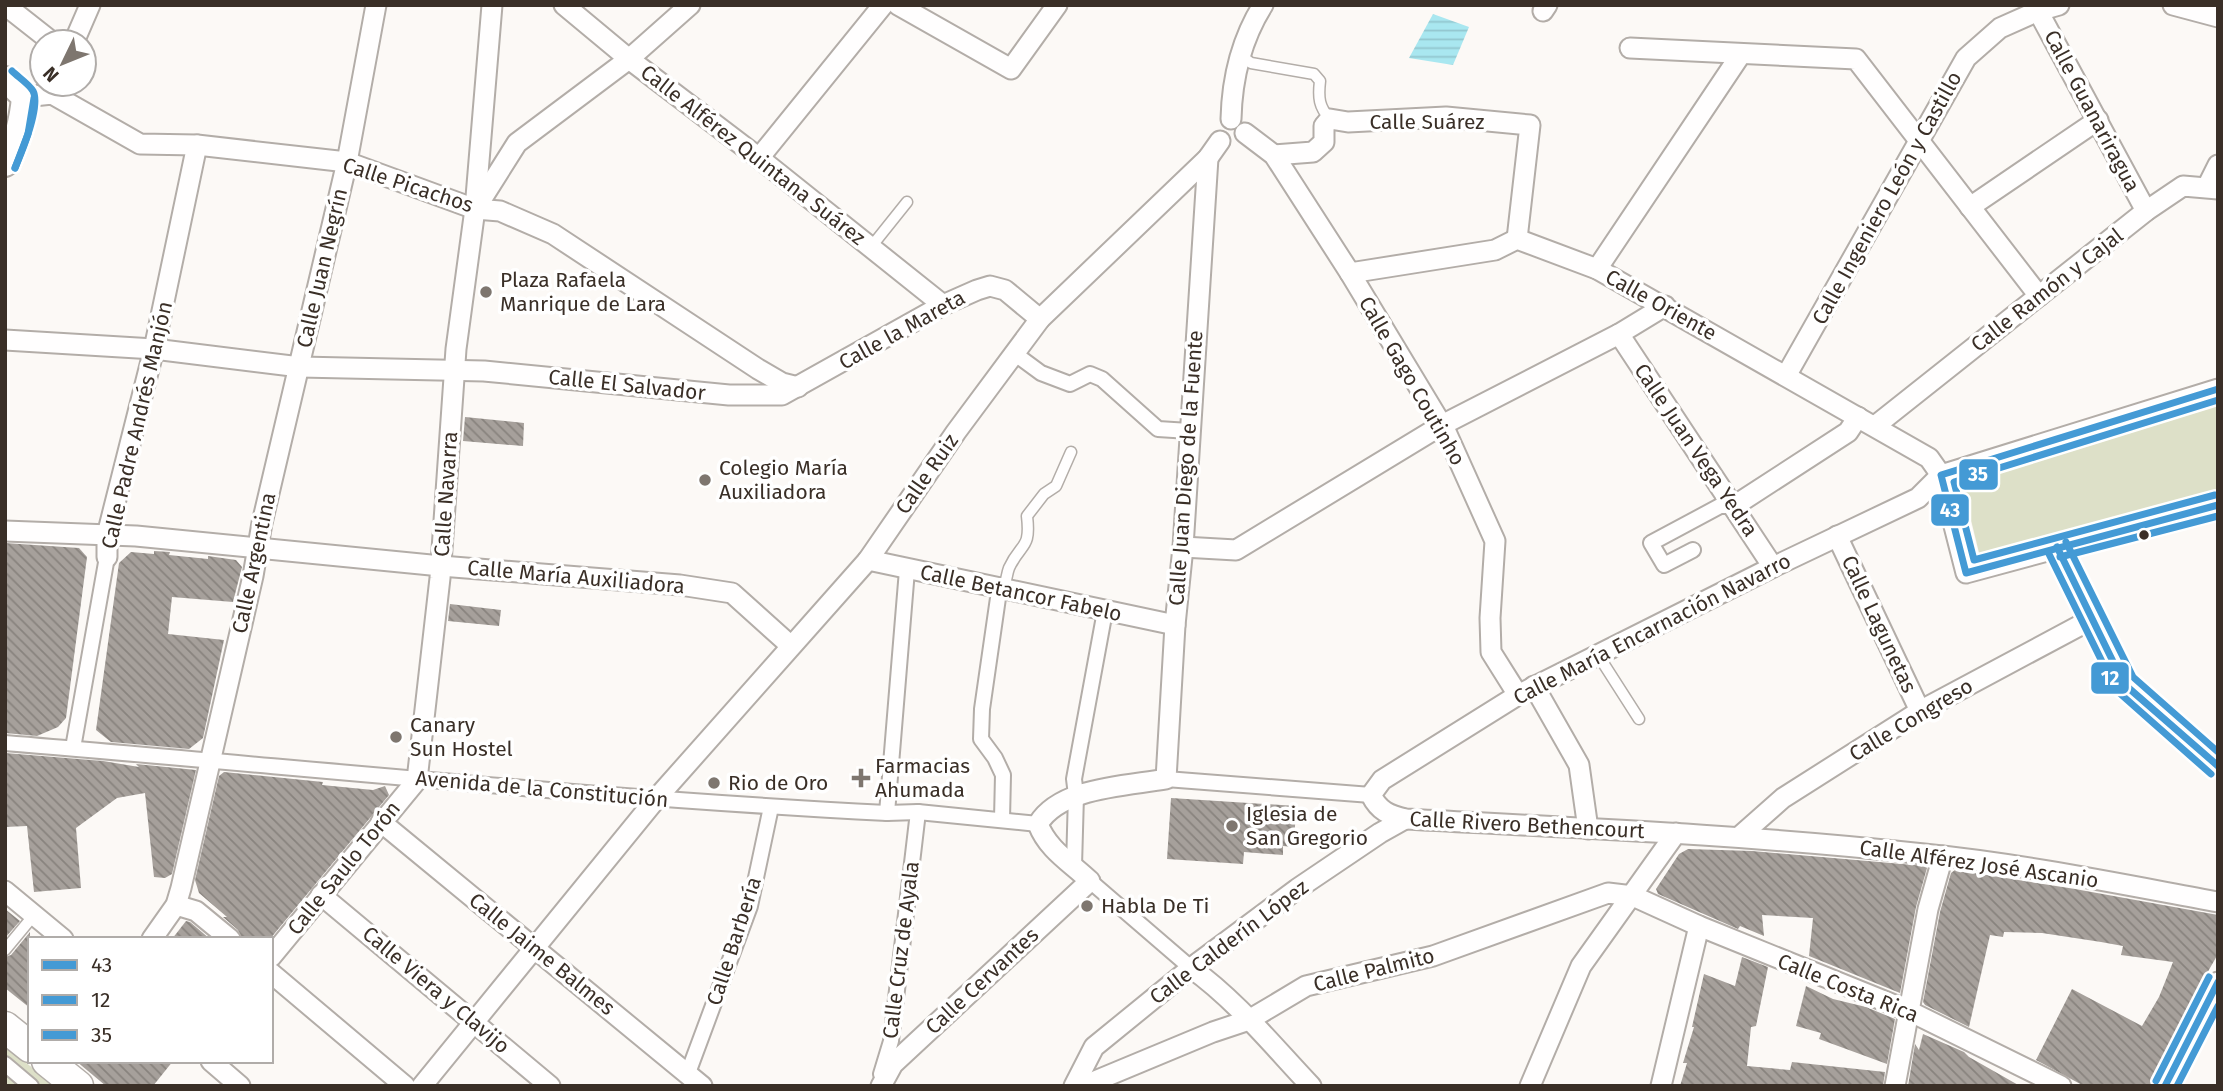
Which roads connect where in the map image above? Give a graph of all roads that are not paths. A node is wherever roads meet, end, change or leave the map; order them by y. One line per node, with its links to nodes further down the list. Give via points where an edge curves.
1 (5, 5): 15 (street)
2 (90, 5): 16 (street)
3 (376, 5): 35 (street, Calle Juan Negrín)
4 (492, 5): 41 (street, Calle Navarra)
5 (564, 5): 20 (street, Calle Alférez Quintana Suárez)
6 (690, 5): 20 (street)
7 (883, 5): 33 (street)
8 (898, 5): 12 (street, via 1011,69)
9 (2059, 5): 13 (street, Calle Ingeniero León y Castillo)
10 (2173, 5): 14 (street)
11 (1257, 7): 18 (street)
12 (1049, 8)
13 (2038, 11): 27 (street, Calle Guanariragua); 30 (street, Calle Ingeniero León y Castillo, via 2000,28 1966,58)
14 (2218, 17)
15 (34, 28)
16 (80, 28)
17 (1630, 48): 19 (street)
18 (1240, 54): 25 (street); 26 (lane, via 1251,63 1314,74 1320,81 1321,109)
19 (1741, 54): 30 (street, via 1856,59); 45 (street)
20 (629, 59): 33 (street, Calle Alférez Quintana Suárez); 41 (street, via 517,143)
21 (5, 79): 23 (street)
22 (28, 96): 23 (street, Calle Picachos)
23 (24, 97): 36 (street, via 22,122)
24 (69, 98): 31 (street, Calle Picachos, via 140,144)
25 (1231, 119): 28 (street, via 1243,125); 29 (street, via 1220,125)
26 (1330, 119): 32 (street, via 1324,125 1324,142 1313,152); 43 (street, Calle Suárez, via 1446,117 1530,125)
27 (2098, 120): 40 (street); 42 (street, Calle Guanariragua)
28 (1245, 134): 29 (street, via 1238,145); 32 (street, Calle Gago Coutinho)
29 (1220, 141): 34 (street)
30 (1921, 141): 40 (street); 58 (street, Calle Ingeniero León y Castillo)
31 (197, 145): 35 (street, Calle Picachos); 53 (street, Calle Padre Andrés Manjón)
32 (1274, 156): 46 (street, Calle Gago Coutinho)
33 (759, 158): 44 (street, Calle Alférez Quintana Suárez)
34 (1208, 158): 50 (street, Calle Ruiz); 64 (street, Calle Juan Diego de la Fuente)
35 (347, 162): 41 (street, Calle Picachos); 55 (street, Calle Juan Negrín)
36 (5, 164)
37 (2218, 165): 38 (street, Calle Ramón y Cajal)
38 (2212, 188): 42 (street, Calle Ramón y Cajal, via 2183,186)
39 (907, 202): 44 (lane)
40 (1970, 207): 47 (street)
41 (475, 209): 56 (street, Calle Navarra); 57 (street, Calle Picachos, via 500,211 552,234)
42 (2146, 211): 47 (street, Calle Ramón y Cajal)
43 (1517, 239): 45 (street, Calle Oriente); 46 (street, via 1495,250)
44 (871, 247): 48 (street, Calle Alférez Quintana Suárez)
45 (1597, 268): 49 (street, Calle Oriente)
46 (1350, 273): 63 (street, Calle Gago Coutinho)
47 (2039, 296): 62 (street, Calle Ramón y Cajal)
48 (943, 305): 50 (street, Calle la Mareta, via 990,286 1005,290); 59 (street, Calle la Mareta)
49 (1665, 306): 51 (street); 58 (street, Calle Oriente)
50 (1040, 319): 54 (street, Calle Ruiz)
51 (1619, 334): 63 (street); 68 (street, Calle Juan Vega Yedra)
52 (5, 340): 53 (street, Calle El Salvador)
53 (154, 349): 55 (street, Calle El Salvador); 70 (street, Calle Padre Andrés Manjón)
54 (1014, 353): 64 (street, via 1041,373 1070,384 1090,374 1102,379 1158,429); 77 (street, Calle Ruiz)
55 (300, 367): 56 (street, Calle El Salvador); 72 (street, Calle Argentina)
56 (454, 369): 61 (street, Calle El Salvador); 78 (street, Calle Navarra)
57 (758, 369): 59 (street, Calle Picachos); 61 (street)
58 (1786, 376): 62 (street, Calle Oriente)
59 (798, 387): 61 (street, Calle El Salvador, via 782,395)
60 (2218, 390): 66 (street)
61 (751, 395)
62 (1867, 421): 66 (street, Calle Oriente, via 1929,458); 68 (street, Calle Ramón y Cajal)
63 (1442, 425): 73 (street, via 1236,550); 87 (street, Calle Gago Coutinho, via 1495,541 1491,652)
64 (1189, 430): 73 (street, Calle Juan Diego de la Fuente)
65 (1071, 452): 81 (lane, via 1056,486 1027,516 1030,537 1008,570)
66 (1941, 475): 71 (street, Calle María Encarnación Navarro, via 1918,498); 74 (street, via 1966,573)
67 (2218, 505): 74 (street)
68 (1734, 506): 75 (street, via 1720,506 1651,543 1664,565); 79 (street, Calle Juan Vega Yedra)
69 (5, 531): 70 (street, Calle María Auxiliadora)
70 (107, 535): 72 (street, Calle María Auxiliadora); 76 (street, Calle Padre Andrés Manjón)
71 (1837, 536): 79 (street, Calle María Encarnación Navarro); 88 (street, Calle Lagunetas)
72 (258, 547): 78 (street, Calle María Auxiliadora); 92 (street, Calle Argentina)
73 (1183, 547): 84 (street, Calle Juan Diego de la Fuente)
74 (2057, 547): 83 (street)
75 (1693, 551)
76 (107, 557): 91 (street, Calle Padre Andrés Manjón)
77 (868, 560): 80 (street, Calle Betancor Fabelo); 85 (street, Calle Ruiz)
78 (441, 566): 85 (street, Calle María Auxiliadora, via 732,593); 95 (street, Calle Navarra)
79 (1773, 567): 86 (street, Calle María Encarnación Navarro)
80 (907, 570): 81 (street, Calle Betancor Fabelo); 101 (street)
81 (1002, 590): 82 (street, Calle Betancor Fabelo); 102 (street, via 983,696 981,740 1003,775)
82 (1105, 611): 84 (street, Calle Betancor Fabelo); 96 (street, via 1074,779)
83 (2092, 619): 88 (street, Calle Congreso); 93 (street, via 2124,684)
84 (1175, 625): 94 (street, Calle Juan Diego de la Fuente)
85 (790, 646): 98 (street, Calle Ruiz)
86 (1598, 654): 87 (street, Calle María Encarnación Navarro); 89 (lane)
87 (1526, 691): 97 (street, Calle María Encarnación Navarro, via 1382,780); 106 (street, Calle Gago Coutinho, via 1578,765)
88 (1920, 711): 108 (street, Calle Congreso, via 1783,798)
89 (1639, 719)
90 (5, 743): 91 (street, Avenida de la Constitución)
91 (73, 748): 92 (street, Avenida de la Constitución)
92 (209, 758): 95 (street, Avenida de la Constitución); 116 (street, Calle Argentina)
93 (2218, 766)
94 (1166, 779): 96 (street); 97 (street)
95 (417, 780): 98 (street, Avenida de la Constitución); 105 (street, Calle Saulo Torón)
96 (1076, 795): 104 (street, via 1054,805); 110 (street)
97 (1371, 795): 103 (street, Calle Rivero Bethencourt, via 1376,806)
98 (656, 799): 99 (street, Avenida de la Constitución); 122 (street, Calle Ruiz)
99 (771, 807): 101 (street, Avenida de la Constitución); 136 (street, Calle Barbería, via 750,906)
100 (918, 812): 101 (street, Avenida de la Constitución); 102 (street, Avenida de la Constitución); 143 (street, Calle Cruz de Ayala, via 891,1041)
101 (887, 813)
102 (1002, 819): 104 (street, Avenida de la Constitución)
103 (1405, 819): 106 (street, Calle Rivero Bethencourt); 125 (street, Calle Calderín López, via 1297,889)
104 (1039, 821): 110 (street, via 1043,838)
105 (381, 822): 113 (street, Calle Saulo Torón); 122 (street, Calle Jaime Balmes)
106 (1588, 829): 107 (street, Calle Rivero Bethencourt)
107 (1676, 833): 108 (street, Calle Rivero Bethencourt); 114 (street)
108 (1740, 836): 109 (street, Calle Alférez José Ascanio)
109 (1942, 856): 115 (street, Calle Alférez José Ascanio); 128 (street)
110 (1074, 866): 111 (street)
111 (1090, 881): 125 (street); 143 (street, Calle Cervantes, via 893,1064)
112 (5, 891): 117 (street)
113 (321, 895): 124 (street, Calle Saulo Torón); 130 (street, Calle Viera y Clavijo)
114 (1633, 896): 118 (street, Calle Costa Rica); 129 (street, Calle Palmito, via 1608,893 1433,956 1306,986); 147 (street, via 1581,967)
115 (2218, 902)
116 (176, 905): 120 (street); 121 (street, via 196,911)
117 (34, 915): 119 (street); 123 (lane)
118 (1699, 926): 128 (street, Calle Costa Rica); 148 (street)
119 (61, 937)
120 (153, 937)
121 (228, 937)
122 (535, 949): 130 (street, Calle Ruiz); 136 (street, Calle Jaime Balmes)
123 (5, 950)
124 (273, 955)
125 (1191, 968): 129 (street); 144 (street, Calle Calderín López, via 1094,1047)
126 (273, 975): 140 (street)
127 (2218, 982): 151 (street)
128 (1909, 1011): 149 (street); 150 (street, Calle Costa Rica)
129 (1249, 1020): 145 (street, Calle Palmito); 146 (street)
130 (476, 1022): 141 (street, Calle Ruiz); 142 (street, Calle Viera y Clavijo)
131 (5, 1027): 132 (main road)
132 (28, 1045)
133 (49, 1063): 138 (main road)
134 (213, 1063): 139 (street)
135 (5, 1064): 137 (street)
136 (689, 1081)
137 (31, 1086)
138 (78, 1086)
139 (240, 1086)
140 (405, 1086)
141 (422, 1086)
142 (550, 1086)
143 (879, 1086)
144 (1074, 1086)
145 (1083, 1086)
146 (1311, 1086)
147 (1530, 1086)
148 (1661, 1086)
149 (1895, 1086)
150 (2061, 1086)
151 (2165, 1086)

